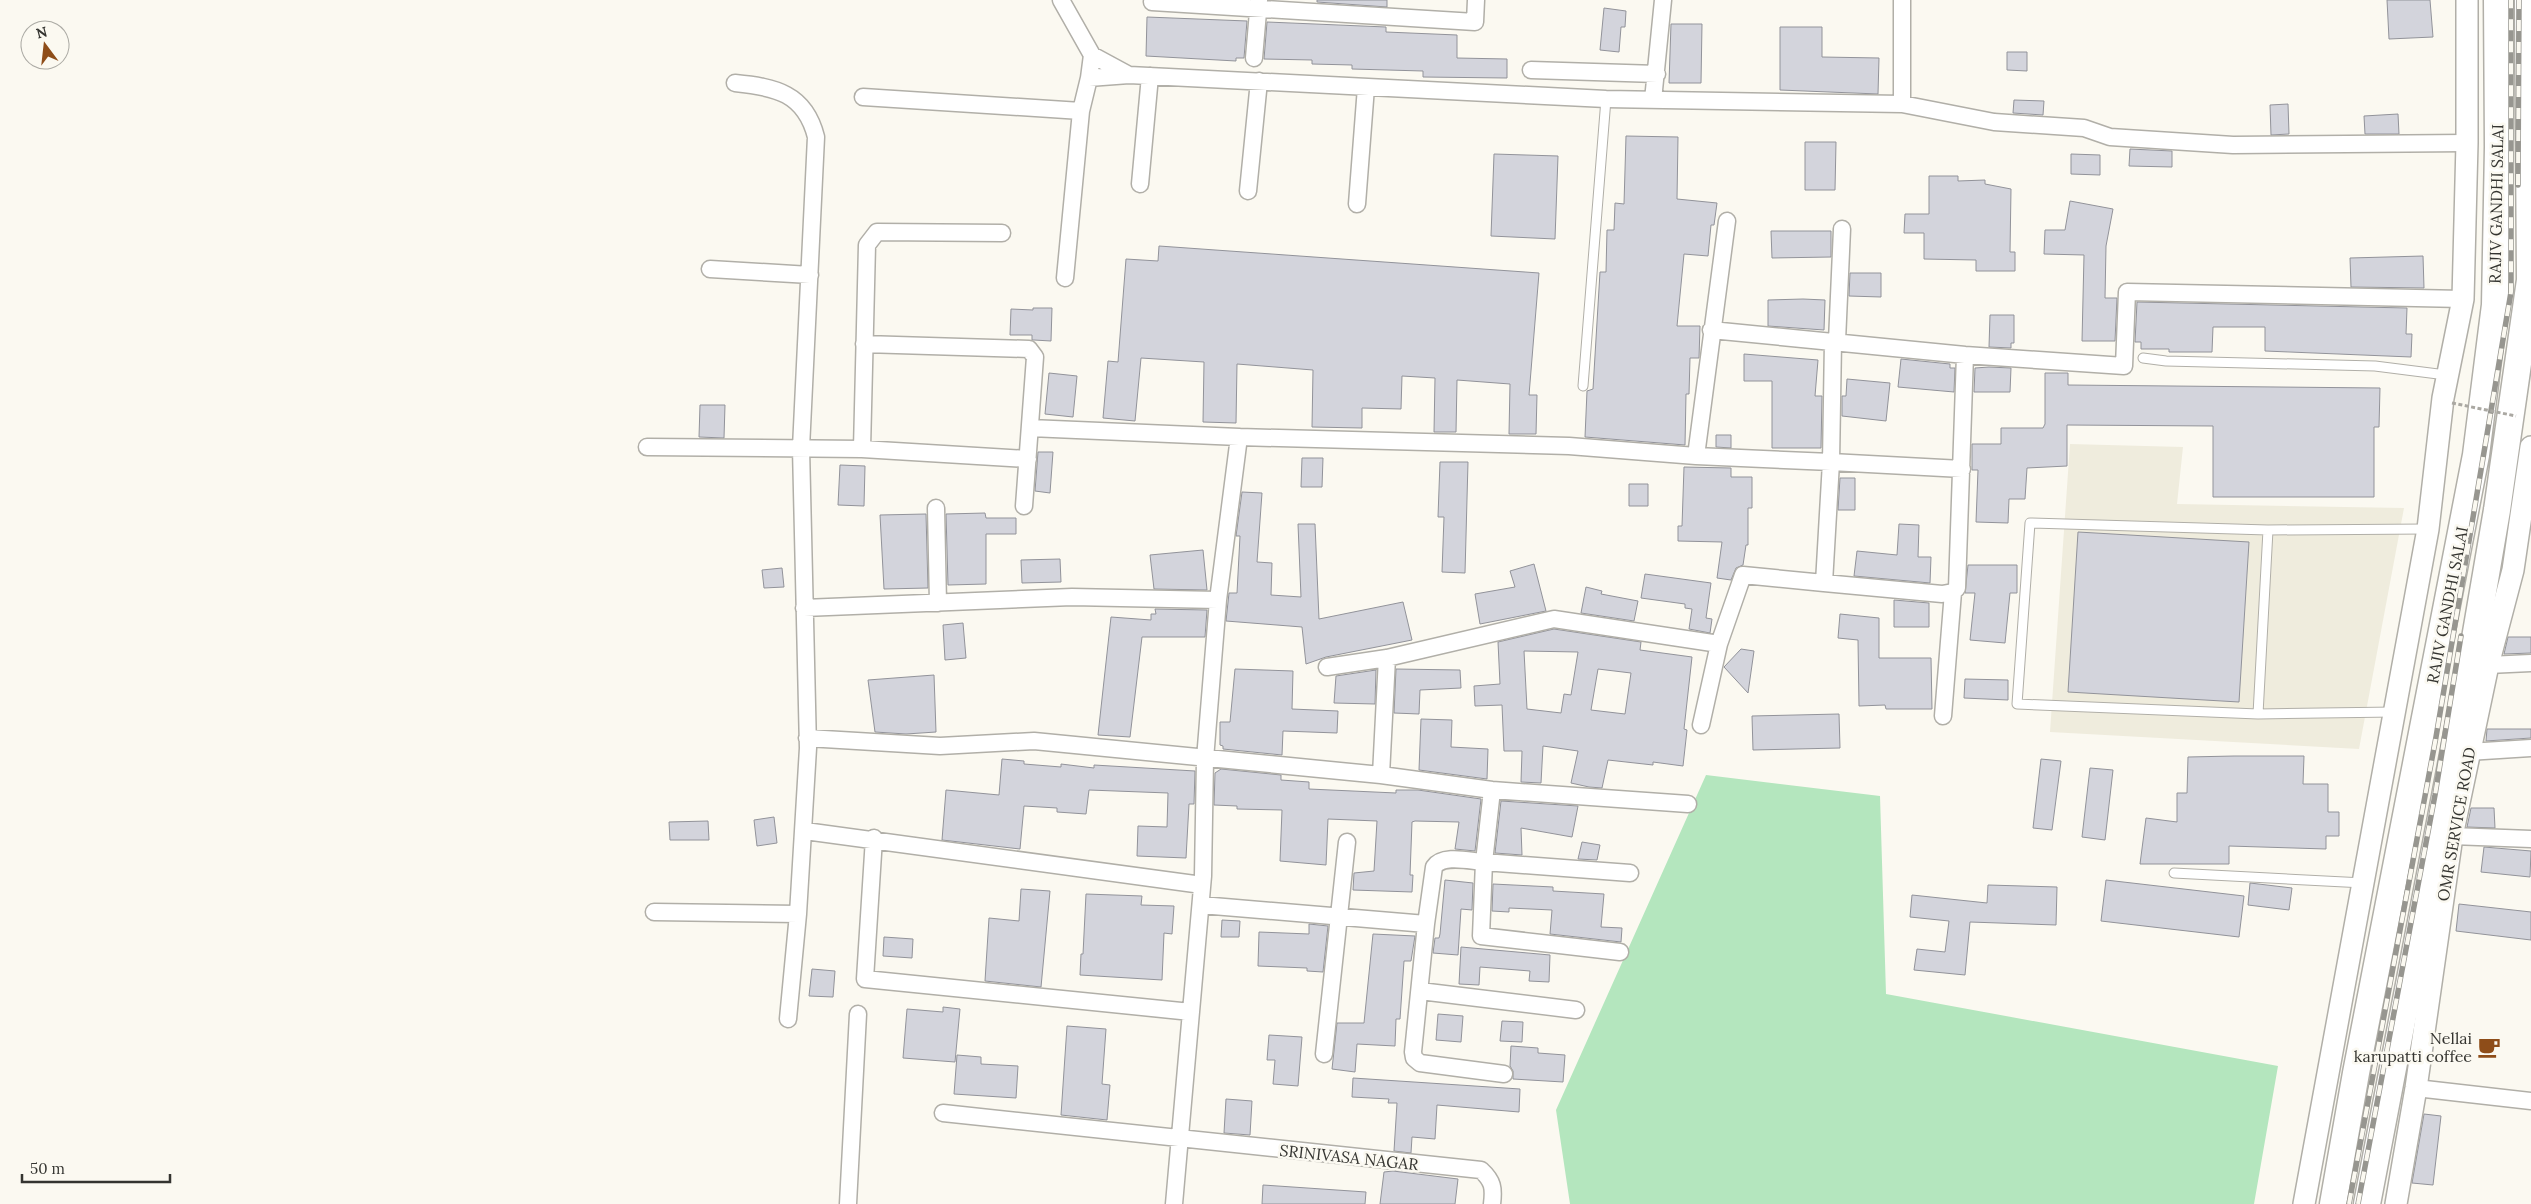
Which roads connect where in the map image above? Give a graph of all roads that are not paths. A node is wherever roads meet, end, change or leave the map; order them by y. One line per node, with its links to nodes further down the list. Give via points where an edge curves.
1 (1061, 0): 10 (street)
2 (1476, 0): 9 (street, via 1475,22)
3 (1663, 0): 13 (street)
4 (1902, 0): 23 (street)
5 (2467, 0): 25 (street)
6 (2497, 0): 109 (main road, RAJIV GANDHI SALAI, via 2495,305 2476,455)
7 (2528, 0): 110 (main road, RAJIV GANDHI SALAI, via 2530,280 2473,650)
8 (1152, 2): 9 (street)
9 (1259, 4): 11 (street)
10 (1092, 55): 14 (street); 16 (street)
11 (1254, 58)
12 (1531, 70): 13 (street)
13 (1657, 74): 22 (street)
14 (1129, 75): 15 (street); 16 (street)
15 (1150, 76): 17 (street); 26 (street)
16 (1089, 78): 24 (street)
17 (1259, 82): 19 (street); 27 (street)
18 (735, 83): 33 (street, via 764,86 789,95 807,112 813,125 816,137)
19 (1366, 87): 21 (street); 28 (street)
20 (863, 98): 24 (street)
21 (1606, 99): 22 (street); 42 (lane)
22 (1653, 100): 23 (street)
23 (1902, 104): 25 (street, via 1994,122 2084,128 2110,137 2233,145)
24 (1081, 110): 34 (street)
25 (2467, 144): 35 (street)
26 (1140, 184)
27 (1248, 191)
28 (1357, 204)
29 (1726, 221): 36 (street)
30 (1842, 229): 37 (street)
31 (1002, 233): 38 (street, via 878,232 867,245)
32 (710, 269): 33 (street)
33 (810, 275): 47 (street)
34 (1065, 278)
35 (2463, 299): 39 (street, via 2127,292 2124,366); 41 (street)
36 (1712, 330): 37 (street); 49 (street)
37 (1835, 341): 39 (street); 51 (street)
38 (864, 344): 43 (street, via 1029,349 1035,357); 48 (street)
39 (1965, 355): 52 (street)
40 (2144, 358): 41 (lane, via 2375,366)
41 (2446, 375): 55 (street, via 2447,400)
42 (1583, 386)
43 (1030, 428): 44 (street); 50 (street)
44 (1239, 437): 49 (street, via 1569,446); 59 (street)
45 (647, 447): 47 (street)
46 (2531, 447): 65 (street, OMR SERVICE ROAD, via 2513,570)
47 (801, 448): 48 (street); 61 (street)
48 (862, 449): 50 (street)
49 (1696, 456): 51 (street)
50 (1028, 459): 53 (street)
51 (1831, 462): 52 (street); 57 (street)
52 (1962, 469): 58 (street, via 1958,580)
53 (1024, 506)
54 (936, 508): 60 (street)
55 (2428, 529): 56 (lane); 67 (street)
56 (2268, 530): 68 (lane); 68 (lane, via 2030,524 2017,704)
57 (1824, 583): 58 (street, via 1942,594); 62 (street, via 1743,575)
58 (1953, 592): 69 (street)
59 (1218, 600): 60 (street, via 1072,597); 74 (street)
60 (938, 603): 61 (street)
61 (804, 608): 71 (street)
62 (1719, 644): 63 (street, via 1554,619); 70 (street)
63 (1387, 658): 66 (street); 75 (street)
64 (2531, 663): 65 (street)
65 (2488, 665): 73 (street, OMR SERVICE ROAD)
66 (1328, 667)
67 (2394, 712): 68 (lane); 86 (street)
68 (2258, 714)
69 (1943, 716)
70 (1701, 725)
71 (807, 738): 74 (street, via 940,746 1034,741); 78 (street)
72 (2531, 748): 73 (street)
73 (2468, 752): 79 (street, OMR SERVICE ROAD)
74 (1205, 759): 75 (street); 87 (street)
75 (1381, 775): 76 (street)
76 (1492, 790): 77 (street); 83 (street)
77 (1688, 804)
78 (805, 831): 80 (street); 90 (street)
79 (2452, 836): 81 (street); 101 (street, OMR SERVICE ROAD)
80 (874, 838): 87 (street); 96 (street, via 865,979)
81 (2531, 839)
82 (1347, 842): 91 (street)
83 (1484, 862): 84 (street); 92 (street, via 1438,862 1434,867); 93 (street, via 1481,936)
84 (1630, 873)
85 (2174, 873): 86 (lane)
86 (2364, 883): 108 (street)
87 (1202, 884): 88 (street)
88 (1201, 904): 91 (street); 96 (street)
89 (654, 912): 90 (street)
90 (798, 914): 98 (street)
91 (1340, 917): 92 (street); 99 (street)
92 (1426, 924): 94 (street)
93 (1620, 952)
94 (1420, 991): 95 (street); 100 (street, via 1414,1058 1420,1063)
95 (1576, 1010)
96 (1191, 1012): 104 (street)
97 (858, 1014): 105 (street)
98 (788, 1019)
99 (1324, 1054)
100 (1504, 1074)
101 (2416, 1088): 102 (street); 111 (street, OMR SERVICE ROAD)
102 (2531, 1101)
103 (943, 1114): 104 (street, SRINIVASA NAGAR)
104 (1179, 1139): 106 (street); 107 (street, SRINIVASA NAGAR, via 1481,1170 1491,1180 1494,1190)
105 (848, 1204)
106 (1174, 1204)
107 (1492, 1204)
108 (2304, 1204)
109 (2332, 1204)
110 (2367, 1204)
111 (2396, 1204)

